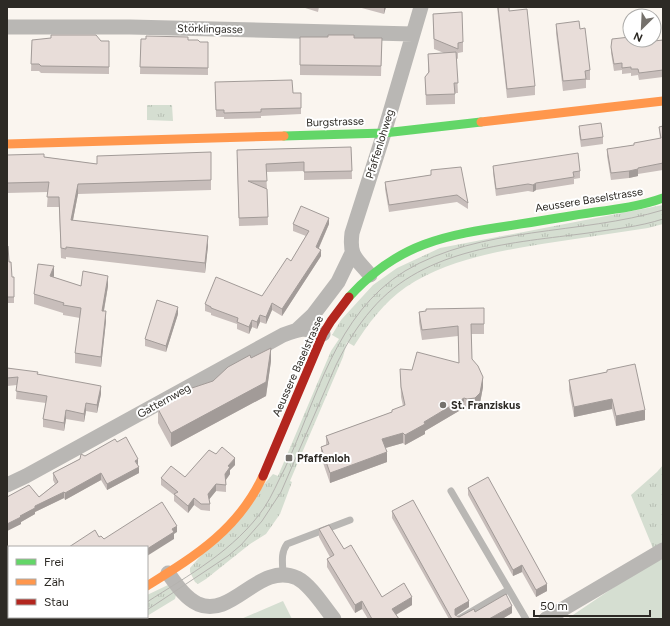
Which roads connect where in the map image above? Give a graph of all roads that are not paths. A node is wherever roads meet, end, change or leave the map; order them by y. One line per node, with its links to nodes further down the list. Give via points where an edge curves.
1 (421, 7): 3 (street, Pfaffenlohweg)
2 (7, 27): 3 (street, Störklingasse, via 130,27)
3 (413, 34): 5 (street, Pfaffenlohweg)
4 (663, 101): 5 (main road, Burgstrasse)
5 (384, 133): 6 (main road, Burgstrasse); 8 (street, Pfaffenlohweg, via 352,233)
6 (7, 144)
7 (663, 198): 9 (main road, Aeussere Baselstrasse, via 619,209 467,232 411,249)
8 (352, 253): 9 (street); 10 (street, Gatternweg, via 338,282 313,315)
9 (370, 275): 11 (main road, Aeussere Baselstrasse, via 340,306)
10 (298, 329): 11 (street, via 309,329); 12 (street, Gatternweg)
11 (323, 334): 16 (main road, Aeussere Baselstrasse, via 266,468 246,506 212,541)
12 (7, 485)
13 (451, 491): 19 (lane)
14 (350, 520): 17 (lane, via 287,544 282,556)
15 (663, 550): 23 (street)
16 (168, 573): 17 (street, via 191,600 197,604 211,606 228,602 271,576); 18 (main road, Aeussere Baselstrasse)
17 (283, 575): 20 (street, via 297,578 307,585)
18 (148, 585)
19 (508, 590): 21 (lane); 22 (lane)
20 (334, 619)
21 (459, 619)
22 (526, 619)
23 (546, 619)

